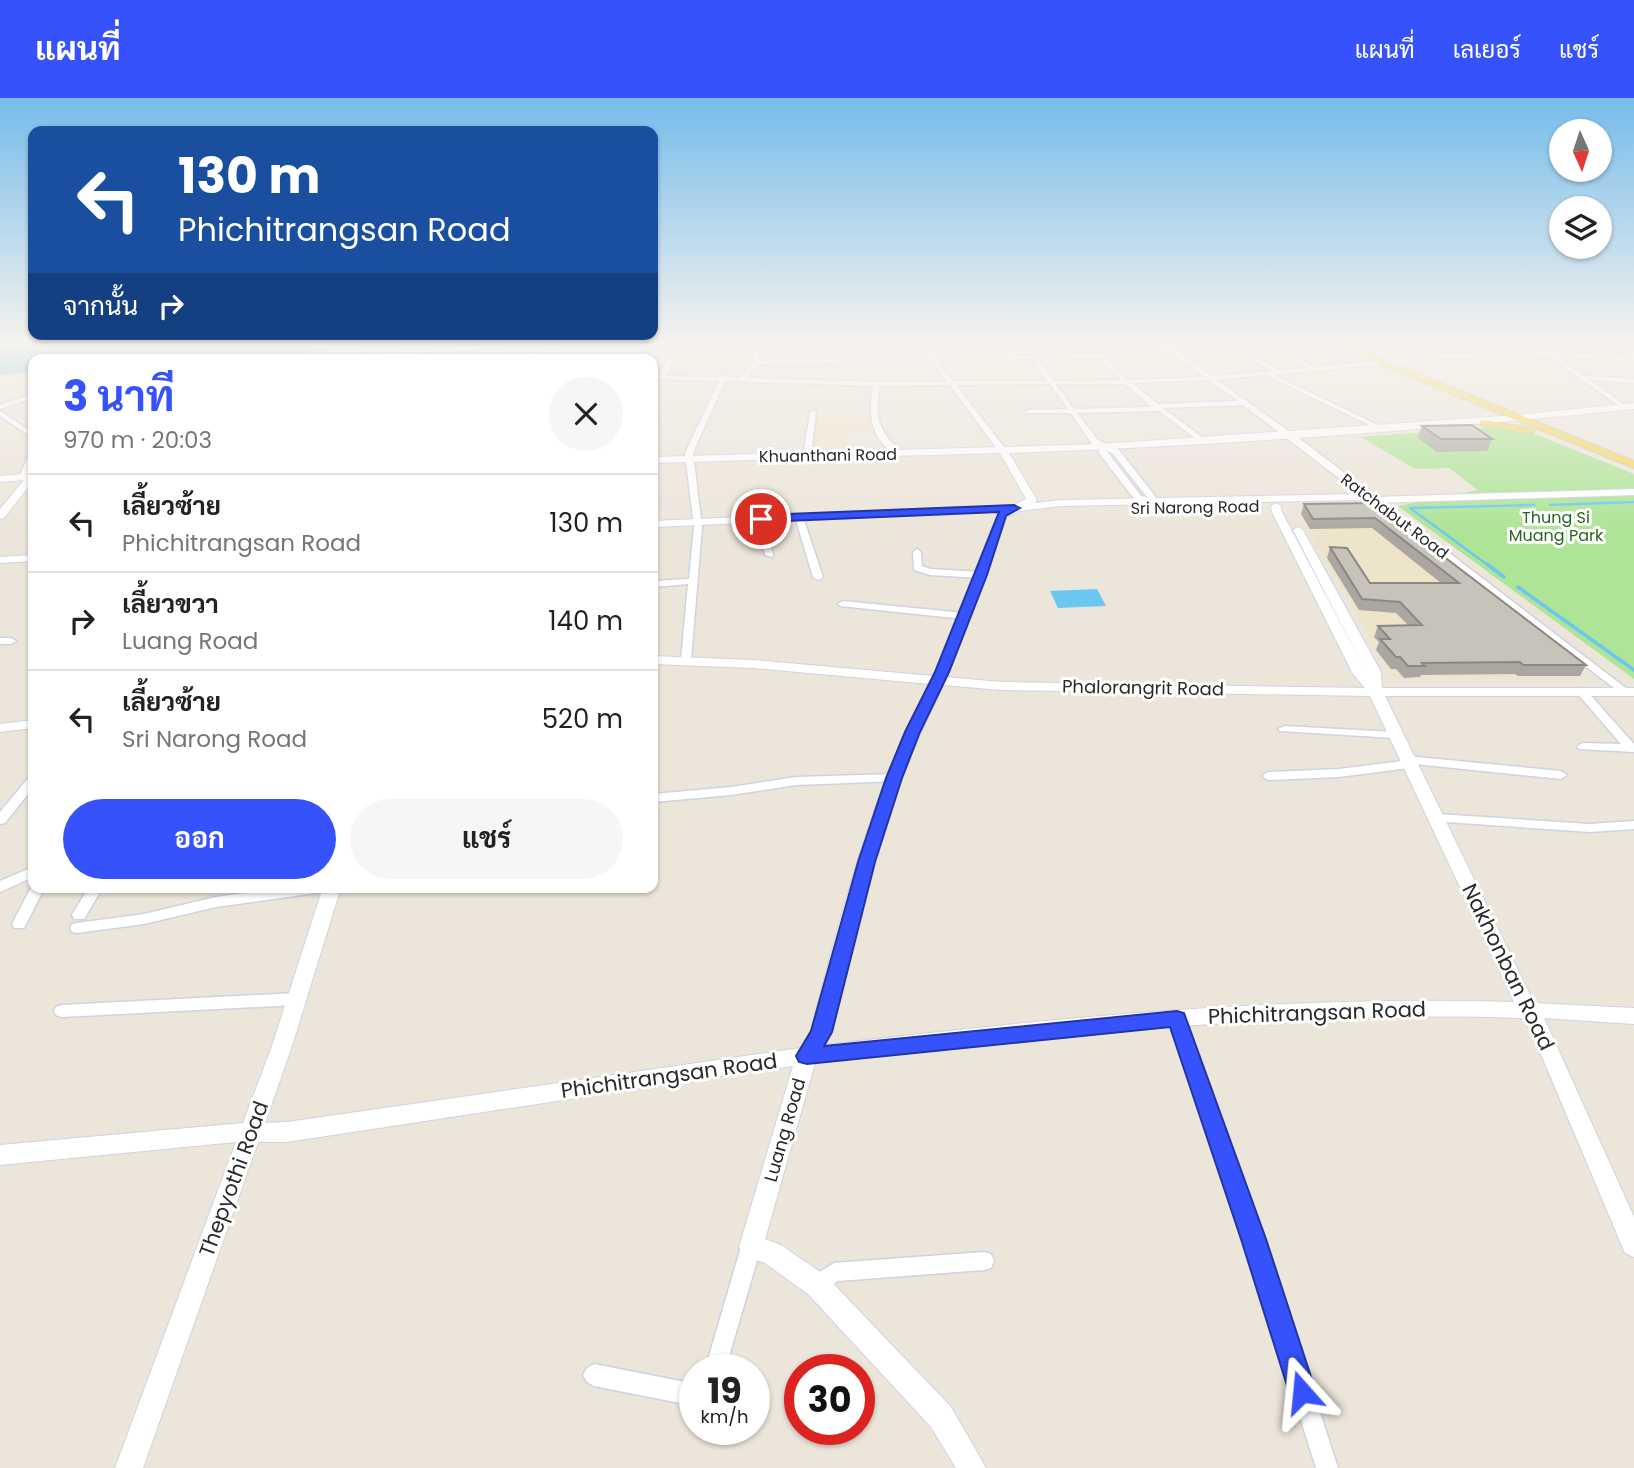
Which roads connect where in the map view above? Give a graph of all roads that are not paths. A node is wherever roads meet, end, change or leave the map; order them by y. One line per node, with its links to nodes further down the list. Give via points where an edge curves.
1 (710, 407): 26 (street, via 689,453)
2 (873, 407): 24 (street, via 879,435)
3 (969, 407): 23 (street)
4 (1071, 407): 11 (street)
5 (1175, 407): 10 (street)
6 (1247, 407): 20 (street, Ratchabut Road)
7 (1336, 407): 17 (street)
8 (1489, 407): 15 (main road)
9 (1629, 407): 15 (street)
10 (1157, 408): 11 (street); 21 (street)
11 (1073, 410): 13 (street); 22 (street)
12 (813, 412): 25 (street)
13 (1027, 412)
14 (2, 417): 19 (street)
15 (1516, 418): 16 (street); 17 (street); 18 (main road)
16 (1483, 423): 17 (street); 18 (main road)
17 (1381, 429): 20 (street, Khuanthani Road)
18 (1551, 432): 28 (main road)
19 (28, 433)
20 (1288, 436): 21 (street, Khuanthani Road); 33 (street, Ratchabut Road)
21 (1202, 442): 22 (street, Khuanthani Road)
22 (1102, 447): 23 (street, Khuanthani Road); 35 (street, via 1116,452 1152,498)
23 (1003, 451): 24 (street, Khuanthani Road); 36 (street, Luang Road, via 1032,500)
24 (898, 454): 25 (street, Khuanthani Road)
25 (807, 456): 26 (street, Khuanthani Road)
26 (691, 459): 27 (street, Khuanthani Road); 40 (street)
27 (658, 460)
28 (1634, 465)
29 (28, 477): 31 (street)
30 (28, 478): 37 (street)
31 (0, 479)
32 (1634, 492): 33 (street, Sri Narong Road)
33 (1374, 500): 34 (street, Sri Narong Road, via 1365,505); 57 (street, Ratchabut Road)
34 (1274, 502): 35 (street, Sri Narong Road); 55 (street, Nakhonban Road, via 1374,672)
35 (1149, 504): 36 (street, Sri Narong Road)
36 (1014, 508): 38 (street, Sri Narong Road); 46 (street, Luang Road, via 1002,515)
37 (0, 516)
38 (799, 517): 39 (street, Sri Narong Road); 47 (street)
39 (761, 519): 40 (street, Sri Narong Road); 43 (street)
40 (697, 522): 41 (street, Sri Narong Road); 48 (street)
41 (658, 524)
42 (917, 552): 46 (street, via 917,568)
43 (769, 555)
44 (28, 558): 45 (street)
45 (0, 561)
46 (981, 575): 51 (street, Luang Road)
47 (818, 578)
48 (693, 580): 49 (street); 53 (street)
49 (658, 584)
50 (843, 604): 51 (street)
51 (964, 616): 54 (street, Luang Road)
52 (658, 660): 53 (street, Phalorangrit Road)
53 (686, 660): 54 (street, Phalorangrit Road)
54 (937, 681): 55 (street, Phalorangrit Road); 67 (street, Luang Road)
55 (1375, 691): 56 (street, Phalorangrit Road); 61 (street, Nakhonban Road)
56 (1581, 691): 57 (street, Phalorangrit Road); 63 (street)
57 (1630, 692)
58 (28, 725): 59 (street)
59 (0, 728)
60 (1284, 729): 61 (street)
61 (1395, 735): 64 (street, Nakhonban Road)
62 (1583, 747): 63 (street)
63 (1632, 748)
64 (1408, 762): 65 (street); 66 (street, via 1339,773); 70 (street, Nakhonban Road)
65 (1561, 775)
66 (1268, 776)
67 (894, 778): 69 (street, via 796,781); 85 (street, Luang Road, via 821,1032)
68 (28, 786): 71 (street)
69 (658, 798)
70 (1437, 818): 72 (street, via 1590,828); 81 (street, Nakhonban Road)
71 (0, 820)
72 (1634, 825)
73 (28, 874): 74 (street)
74 (0, 887)
75 (35, 893): 79 (street)
76 (93, 893): 77 (street, via 78,921 144,919)
77 (288, 893)
78 (330, 893): 80 (street, Thepyothi Road)
79 (19, 924)
80 (297, 999): 82 (street); 86 (street, Thepyothi Road)
81 (1528, 1009): 83 (street, Phichitrangsan Road); 84 (street, Phichitrangsan Road, via 1317,1010); 88 (street, Nakhonban Road)
82 (62, 1011)
83 (1634, 1016)
84 (1177, 1019): 85 (street, Phichitrangsan Road); 97 (street)
85 (807, 1056): 86 (street, Phichitrangsan Road, via 299,1130); 89 (street, Luang Road)
86 (251, 1133): 87 (street, Phichitrangsan Road); 95 (street, Thepyothi Road)
87 (0, 1155)
88 (1634, 1245)
89 (751, 1247): 91 (street, via 772,1252); 92 (street, Luang Road)
90 (984, 1261): 91 (street, via 834,1272)
91 (817, 1285): 96 (street, via 941,1417)
92 (720, 1354)
93 (594, 1375): 94 (street)
94 (679, 1392)
95 (129, 1468)
96 (972, 1468)
97 (1327, 1468)

